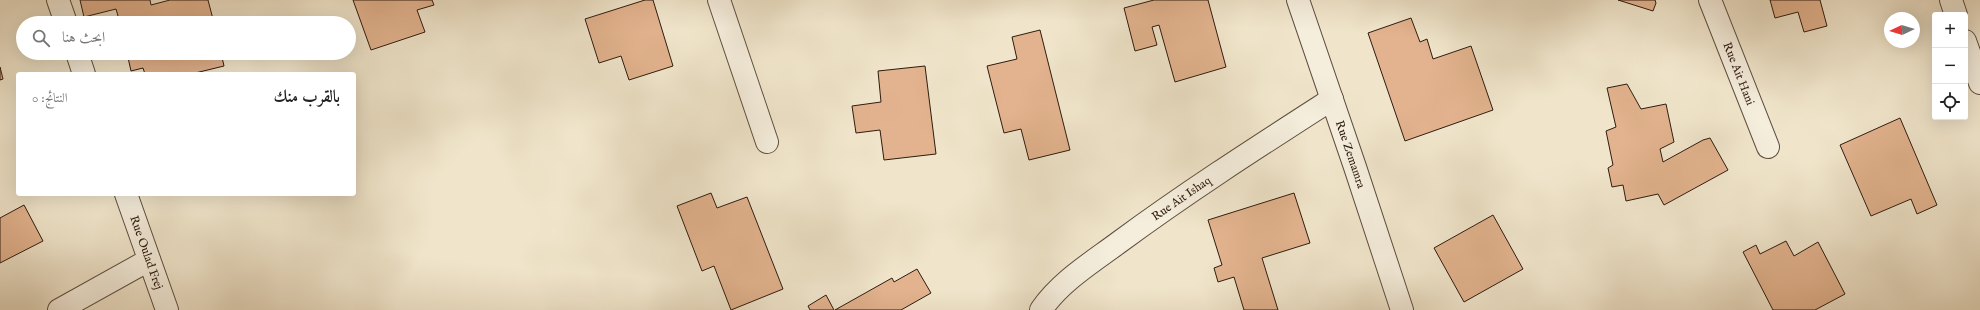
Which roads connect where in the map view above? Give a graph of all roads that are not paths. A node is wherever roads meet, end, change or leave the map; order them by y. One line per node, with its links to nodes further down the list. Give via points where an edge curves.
1 (58, 0): 7 (street)
2 (719, 0): 13 (street)
3 (1298, 0): 12 (street, Rue Zemamra)
4 (1710, 0): 14 (street, Rue Ait Hani)
5 (1951, 0): 6 (street)
6 (1955, 12)
7 (64, 16)
8 (1968, 48): 11 (street)
9 (79, 60): 10 (street)
10 (83, 72)
11 (1980, 83)
12 (1332, 99): 19 (street, Rue Ait Ishaq, via 1203,182 1142,225 1070,279); 20 (street, Rue Zemamra)
13 (767, 142)
14 (1768, 147)
15 (127, 196): 16 (street, Rue Oulad Frej)
16 (149, 260): 17 (street); 18 (street, Rue Oulad Frej)
17 (59, 310)
18 (167, 310)
19 (1041, 310)
20 (1402, 310)

